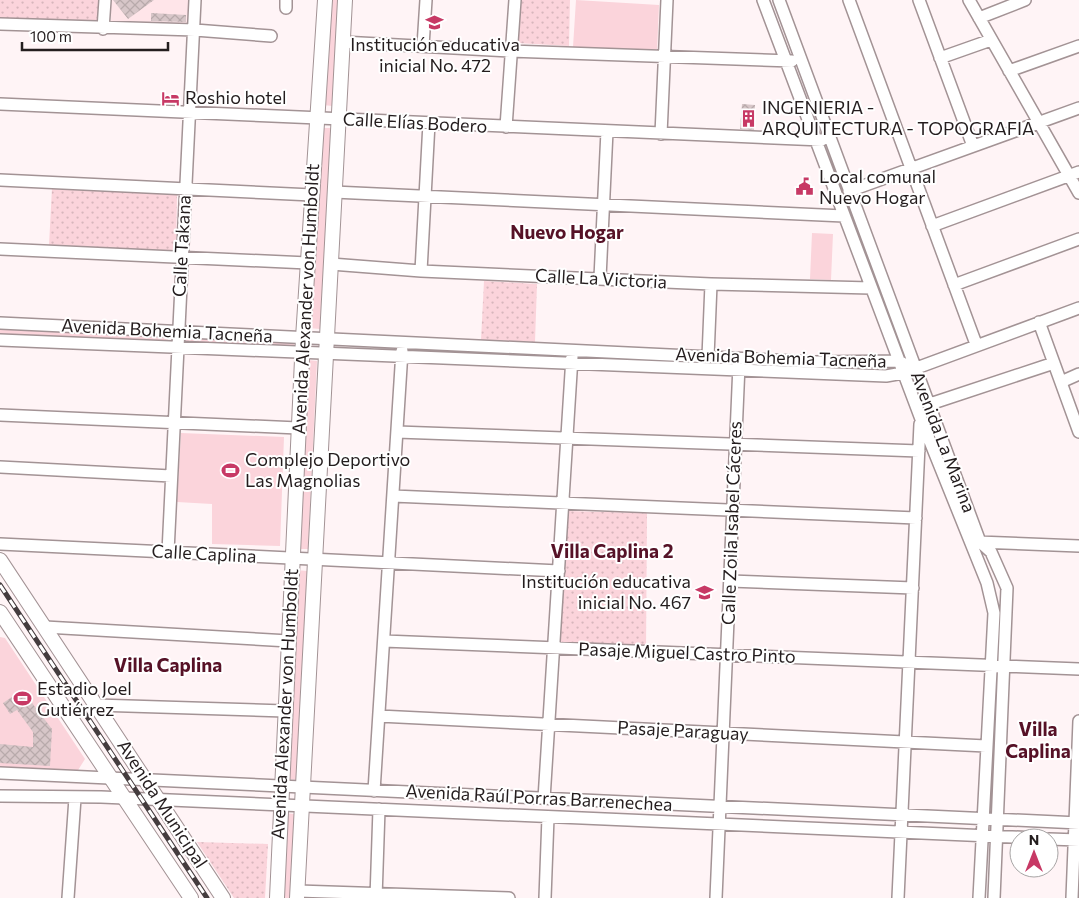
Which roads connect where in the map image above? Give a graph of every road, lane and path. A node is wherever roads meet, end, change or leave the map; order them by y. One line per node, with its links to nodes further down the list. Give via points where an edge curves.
1 (104, 0): 16 (street)
2 (195, 0): 17 (street, Calle Takana)
3 (325, 0): 32 (main road, Avenida Alexander von Humboldt)
4 (344, 0): 20 (main road, Avenida Alexander von Humboldt)
5 (426, 0): 21 (street)
6 (514, 0): 23 (street)
7 (667, 0): 24 (street)
8 (763, 0): 26 (street, Avenida La Marina)
9 (778, 0): 27 (street, Avenida La Marina)
10 (849, 0): 42 (street)
11 (919, 0): 25 (street)
12 (969, 0): 14 (street)
13 (1025, 0): 14 (street)
14 (979, 18): 19 (street)
15 (0, 24): 16 (street)
16 (103, 29): 17 (street)
17 (195, 30): 18 (street); 31 (street, Calle Takana)
18 (271, 36)
19 (991, 40): 25 (street); 28 (street)
20 (342, 42): 21 (street); 33 (main road, Avenida Alexander von Humboldt)
21 (423, 46): 23 (street)
22 (1079, 46): 28 (street)
23 (510, 51): 24 (street); 36 (street)
24 (665, 56): 26 (street); 38 (street)
25 (940, 58): 41 (street)
26 (786, 61): 27 (street); 39 (street, Avenida La Marina)
27 (801, 61): 40 (street, Avenida La Marina)
28 (1010, 72): 34 (street)
29 (0, 104): 31 (street, Calle Elías Bodero)
30 (1079, 108): 34 (street)
31 (188, 112): 32 (street, Calle Elías Bodero); 45 (street, Calle Takana)
32 (317, 118): 33 (street, Calle Elías Bodero); 49 (main road, Avenida Alexander von Humboldt)
33 (338, 119): 35 (street, Calle Elías Bodero); 47 (main road, Avenida Alexander von Humboldt)
34 (1039, 122): 41 (street); 43 (street)
35 (429, 123): 36 (street, Calle Elías Bodero); 50 (street)
36 (506, 127): 37 (street, Calle Elías Bodero)
37 (608, 131): 38 (street, Calle Elías Bodero); 51 (street)
38 (661, 134): 39 (street, Calle Elías Bodero)
39 (815, 140): 40 (street, Calle Elías Bodero); 52 (street, Avenida La Marina)
40 (830, 140): 46 (street, Avenida La Marina)
41 (973, 146): 42 (street)
42 (911, 168): 46 (street); 53 (street)
43 (1074, 174): 48 (street); 53 (street)
44 (0, 180): 45 (street)
45 (185, 189): 49 (street); 56 (street, Calle Takana)
46 (849, 191): 83 (street, Avenida La Marina)
47 (334, 192): 50 (street); 58 (main road, Avenida Alexander von Humboldt)
48 (1079, 193)
49 (312, 195): 57 (main road, Avenida Alexander von Humboldt)
50 (425, 197): 51 (street); 59 (street)
51 (604, 205): 52 (street); 60 (street)
52 (844, 216): 63 (street, Avenida La Marina)
53 (932, 226): 62 (street)
54 (1079, 239): 62 (street)
55 (0, 249): 56 (street)
56 (182, 257): 57 (street); 67 (street, Calle Takana)
57 (308, 263): 68 (main road, Avenida Alexander von Humboldt)
58 (331, 264): 59 (street, Calle La Victoria); 69 (main road, Avenida Alexander von Humboldt)
59 (420, 271): 60 (street, Calle La Victoria)
60 (600, 278): 61 (street, Calle La Victoria)
61 (711, 284): 63 (street, Calle La Victoria); 78 (street)
62 (954, 285): 72 (street)
63 (871, 288): 80 (street, Avenida La Marina)
64 (1079, 308): 65 (street)
65 (1039, 322): 72 (street); 81 (street)
66 (0, 323): 67 (street, Avenida Bohemia Tacneña)
67 (178, 332): 68 (street, Avenida Bohemia Tacneña); 73 (street, Calle Takana)
68 (303, 338): 69 (street, Avenida Bohemia Tacneña); 75 (main road, Avenida Alexander von Humboldt)
69 (327, 339): 71 (street, Avenida Bohemia Tacneña); 76 (main road, Avenida Alexander von Humboldt)
70 (0, 340): 73 (street, Avenida Bohemia Tacneña)
71 (403, 342): 74 (street, Avenida Bohemia Tacneña); 77 (street)
72 (976, 344): 83 (street)
73 (177, 348): 75 (street, Avenida Bohemia Tacneña); 91 (street, Calle Takana)
74 (572, 350): 78 (street, Avenida Bohemia Tacneña); 82 (street)
75 (302, 353): 76 (street, Avenida Bohemia Tacneña); 92 (main road, Avenida Alexander von Humboldt)
76 (326, 354): 77 (street, Avenida Bohemia Tacneña); 109 (main road, Avenida Alexander von Humboldt)
77 (402, 357): 82 (street, Avenida Bohemia Tacneña); 93 (street)
78 (708, 357): 79 (street, Avenida Bohemia Tacneña)
79 (739, 358): 80 (street, Avenida Bohemia Tacneña, via 814,362); 84 (street, Calle Zoila Isabel Cáceres)
80 (899, 361): 83 (street, Avenida Bohemia Tacneña); 85 (street, Avenida La Marina)
81 (1054, 363): 87 (street); 88 (street)
82 (571, 364): 84 (street, Avenida Bohemia Tacneña); 95 (street)
83 (915, 368): 85 (street, Avenida Bohemia Tacneña); 88 (street, Avenida La Marina)
84 (739, 372): 85 (street, Avenida Bohemia Tacneña, via 886,376); 96 (street, Calle Zoila Isabel Cáceres)
85 (903, 373): 90 (street, Avenida La Marina)
86 (1079, 374): 87 (street)
87 (1060, 382): 94 (street)
88 (930, 404): 104 (street, Avenida La Marina)
89 (0, 415): 91 (street)
90 (921, 419): 97 (street); 104 (street, Avenida La Marina)
91 (174, 422): 92 (street); 99 (street, Calle Takana)
92 (298, 428): 108 (main road, Avenida Alexander von Humboldt)
93 (397, 432): 95 (street); 100 (street)
94 (1079, 432)
95 (567, 439): 96 (street); 101 (street)
96 (736, 444): 97 (street); 102 (street, Calle Zoila Isabel Cáceres)
97 (919, 451): 103 (street)
98 (0, 467): 99 (street)
99 (171, 476): 107 (street, Calle Takana)
100 (393, 496): 101 (street); 111 (street)
101 (563, 503): 102 (street); 112 (street)
102 (733, 511): 103 (street); 113 (street, Calle Zoila Isabel Cáceres)
103 (916, 518): 114 (street)
104 (975, 542): 106 (street); 122 (street, Avenida La Marina, via 994,613); 123 (street, Avenida La Marina, via 991,552 1007,588)
105 (0, 544): 107 (street, Calle Caplina)
106 (1079, 546)
107 (168, 552): 108 (street, Calle Caplina)
108 (292, 558): 109 (street, Calle Caplina); 117 (main road, Avenida Alexander von Humboldt)
109 (315, 559): 111 (street, Calle Caplina); 138 (main road, Avenida Alexander von Humboldt)
110 (0, 560): 116 (main road, Avenida Municipal)
111 (389, 563): 112 (street, Calle Caplina); 118 (street)
112 (559, 570): 119 (street)
113 (730, 581): 114 (street); 120 (street, Calle Zoila Isabel Cáceres)
114 (913, 588): 121 (street)
115 (0, 612): 135 (main road, Avenida Municipal)
116 (45, 627): 117 (street); 125 (main road, Avenida Municipal)
117 (289, 641): 126 (main road, Avenida Alexander von Humboldt)
118 (384, 641): 119 (street, Pasaje Miguel Castro Pinto); 127 (street)
119 (554, 648): 120 (street, Pasaje Miguel Castro Pinto); 129 (street)
120 (726, 655): 121 (street, Pasaje Miguel Castro Pinto); 130 (street, Calle Zoila Isabel Cáceres)
121 (910, 662): 122 (street, Pasaje Miguel Castro Pinto); 131 (street)
122 (990, 666): 123 (street, Pasaje Miguel Castro Pinto); 132 (street, Avenida La Marina)
123 (1005, 666): 124 (street, Pasaje Miguel Castro Pinto); 152 (street, Avenida La Marina)
124 (1079, 669)
125 (96, 705): 126 (street); 136 (main road, Avenida Municipal)
126 (285, 712): 137 (main road, Avenida Alexander von Humboldt)
127 (379, 716): 129 (street, Pasaje Paraguay); 139 (street)
128 (1079, 721): 133 (street)
129 (549, 724): 130 (street, Pasaje Paraguay); 143 (street)
130 (723, 732): 131 (street, Pasaje Paraguay); 147 (street, Calle Zoila Isabel Cáceres)
131 (906, 742): 132 (street, Pasaje Paraguay); 149 (street)
132 (986, 746): 151 (street, Avenida La Marina)
133 (1078, 746): 153 (street)
134 (0, 773): 135 (street, Avenida Raúl Porras Barrenechea)
135 (111, 779): 136 (street, Avenida Raúl Porras Barrenechea); 142 (main road, Avenida Municipal)
136 (147, 780): 137 (street, Avenida Raúl Porras Barrenechea); 144 (main road, Avenida Municipal)
137 (281, 786): 138 (street, Avenida Raúl Porras Barrenechea); 145 (main road, Avenida Alexander von Humboldt)
138 (303, 787): 139 (street, Avenida Raúl Porras Barrenechea); 146 (main road, Avenida Alexander von Humboldt)
139 (374, 791): 143 (street, Avenida Raúl Porras Barrenechea)
140 (0, 796): 141 (street, Avenida Raúl Porras Barrenechea)
141 (75, 798): 142 (street, Avenida Raúl Porras Barrenechea); 163 (street)
142 (124, 798): 144 (street, Avenida Raúl Porras Barrenechea); 164 (main road, Avenida Municipal)
143 (544, 798): 147 (street, Avenida Raúl Porras Barrenechea)
144 (160, 799): 145 (street, Avenida Raúl Porras Barrenechea); 165 (main road, Avenida Municipal)
145 (280, 805): 146 (street, Avenida Raúl Porras Barrenechea); 166 (main road, Avenida Alexander von Humboldt)
146 (302, 806): 148 (street, Avenida Raúl Porras Barrenechea); 161 (main road, Avenida Alexander von Humboldt)
147 (720, 807): 149 (street, Avenida Raúl Porras Barrenechea); 154 (street, Calle Zoila Isabel Cáceres)
148 (379, 809): 150 (street, Avenida Raúl Porras Barrenechea); 162 (street)
149 (903, 815): 151 (street, Avenida Raúl Porras Barrenechea); 155 (street)
150 (548, 817): 154 (street, Avenida Raúl Porras Barrenechea); 168 (street)
151 (983, 819): 152 (street, Avenida Raúl Porras Barrenechea); 156 (street, Avenida La Marina)
152 (998, 820): 153 (street, Avenida Raúl Porras Barrenechea); 157 (street, Avenida La Marina)
153 (1077, 823): 160 (street)
154 (719, 824): 155 (street, Avenida Raúl Porras Barrenechea); 169 (street, Calle Zoila Isabel Cáceres)
155 (902, 832): 156 (street, Avenida Raúl Porras Barrenechea); 170 (street)
156 (982, 836): 157 (street, Avenida Raúl Porras Barrenechea); 171 (street, Avenida La Marina)
157 (997, 836): 158 (street, Avenida Raúl Porras Barrenechea); 172 (street, Avenida La Marina)
158 (1009, 837)
159 (1059, 839): 160 (street)
160 (1077, 840): 173 (street)
161 (297, 895): 162 (street)
162 (377, 896): 167 (street)
163 (68, 898)
164 (191, 898)
165 (224, 898)
166 (277, 898)
167 (510, 898)
168 (545, 898)
169 (716, 898)
170 (898, 898)
171 (979, 898)
172 (994, 898)
173 (1072, 898)

